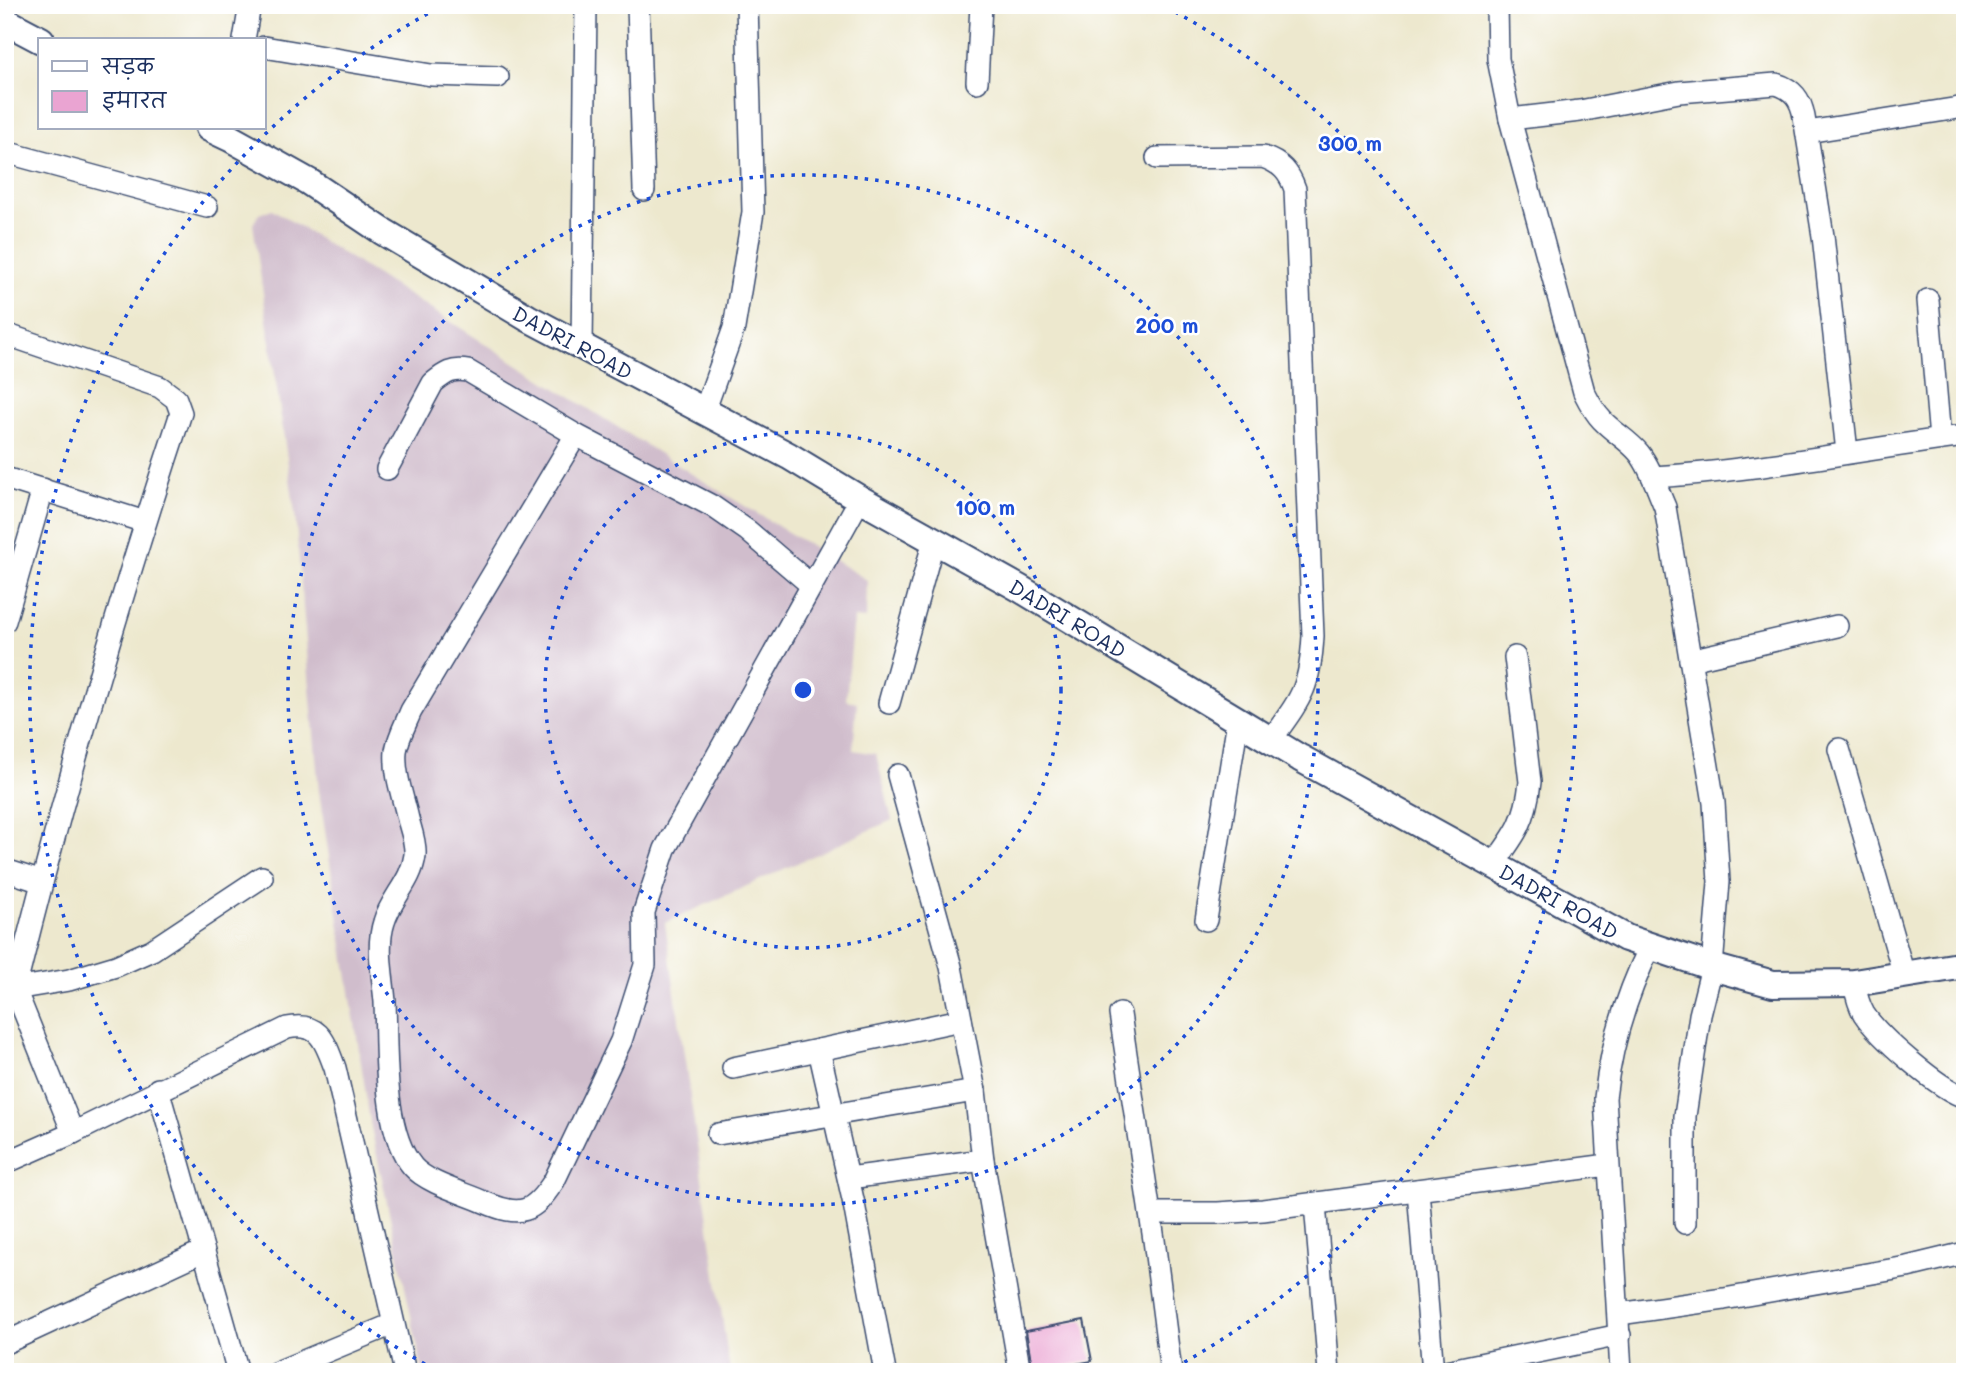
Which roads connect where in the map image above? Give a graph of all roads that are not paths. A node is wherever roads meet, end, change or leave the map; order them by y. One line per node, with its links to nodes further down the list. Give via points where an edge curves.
1 (250, 5): 9 (street)
2 (586, 5): 23 (street)
3 (638, 5): 19 (street)
4 (747, 5): 24 (street, via 752,212 734,328)
5 (981, 5): 12 (street)
6 (1497, 5): 14 (street, via 1498,59)
7 (5, 21): 8 (main road)
8 (38, 38)
9 (244, 38)
10 (266, 47): 11 (street, via 430,75)
11 (498, 77)
12 (977, 82)
13 (1965, 107): 16 (street)
14 (1510, 119): 16 (street, via 1679,92 1776,84 1788,88 1802,104); 30 (street, via 1584,392 1603,422 1640,454)
15 (224, 131): 23 (main road, DADRI ROAD, via 382,231)
16 (1807, 132): 28 (street)
17 (5, 152): 20 (street)
18 (1157, 158): 43 (street, via 1263,157 1276,161 1290,174 1295,189 1313,636 1307,685)
19 (644, 190)
20 (207, 207)
21 (1928, 300): 27 (street)
22 (5, 334): 34 (street, via 160,387 176,399 181,414)
23 (582, 347): 24 (main road, DADRI ROAD)
24 (704, 412): 33 (main road, DADRI ROAD)
25 (576, 435): 29 (street, via 467,371 455,369 433,383); 36 (street, via 712,506); 36 (street, via 411,711 397,750 397,773 416,848 412,870 384,922 381,942 386,1053 398,1138 404,1155 429,1179 517,1212 541,1201 554,1181 621,1041 645,965 644,912 664,849)
26 (1965, 436): 27 (street)
27 (1940, 439): 28 (street)
28 (1847, 452): 30 (street, via 1697,475)
29 (387, 468)
30 (1653, 477): 40 (street, via 1664,507)
31 (5, 478): 32 (street)
32 (43, 489): 34 (street); 37 (street)
33 (860, 499): 35 (main road, DADRI ROAD); 36 (street)
34 (145, 522): 49 (street)
35 (934, 540): 41 (street); 42 (main road, DADRI ROAD)
36 (811, 585)
37 (5, 621)
38 (1838, 626): 40 (street)
39 (1515, 657): 46 (street, via 1529,796 1522,825)
40 (1690, 660): 53 (street, via 1717,844)
41 (889, 703)
42 (1238, 720): 43 (main road, DADRI ROAD); 50 (street)
43 (1271, 740): 46 (main road, DADRI ROAD)
44 (1839, 750): 54 (street)
45 (898, 775): 58 (street, via 951,967)
46 (1493, 865): 51 (main road, DADRI ROAD)
47 (5, 870): 49 (street)
48 (261, 877): 56 (street, via 152,950 116,966 69,981)
49 (41, 882): 56 (street)
50 (1206, 920)
51 (1650, 947): 53 (main road, DADRI ROAD); 69 (street, via 1627,998 1609,1063 1605,1098)
52 (1965, 965): 54 (main road, DADRI ROAD)
53 (1712, 967): 55 (main road, DADRI ROAD, via 1773,984); 74 (street, via 1685,1116)
54 (1904, 975): 55 (main road, DADRI ROAD)
55 (1854, 983): 63 (street, via 1865,1016 1885,1037 1934,1080)
56 (10, 987): 65 (street)
57 (1120, 1014): 73 (street)
58 (961, 1020): 59 (street); 62 (street)
59 (820, 1050): 60 (street); 64 (street)
60 (733, 1068)
61 (158, 1089): 65 (street); 75 (street); 77 (street, via 287,1028 301,1025 316,1030 335,1068)
62 (975, 1091): 64 (street); 67 (street)
63 (1965, 1097)
64 (833, 1115): 66 (street); 70 (street)
65 (73, 1133): 68 (street)
66 (718, 1134)
67 (983, 1160): 70 (street); 84 (street)
68 (5, 1163)
69 (1608, 1166): 71 (street); 78 (street)
70 (849, 1178): 83 (street)
71 (1418, 1190): 72 (street); 87 (street)
72 (1315, 1204): 73 (street, via 1219,1213); 86 (street)
73 (1150, 1213): 85 (street)
74 (1685, 1223)
75 (203, 1251): 79 (street); 80 (street)
76 (1965, 1253): 78 (street)
77 (393, 1324): 81 (street); 82 (street)
78 (1619, 1324): 88 (street); 89 (street)
79 (5, 1343)
80 (237, 1372)
81 (277, 1372)
82 (405, 1372)
83 (886, 1372)
84 (1020, 1372)
85 (1171, 1372)
86 (1329, 1372)
87 (1433, 1372)
88 (1440, 1372)
89 (1621, 1372)

